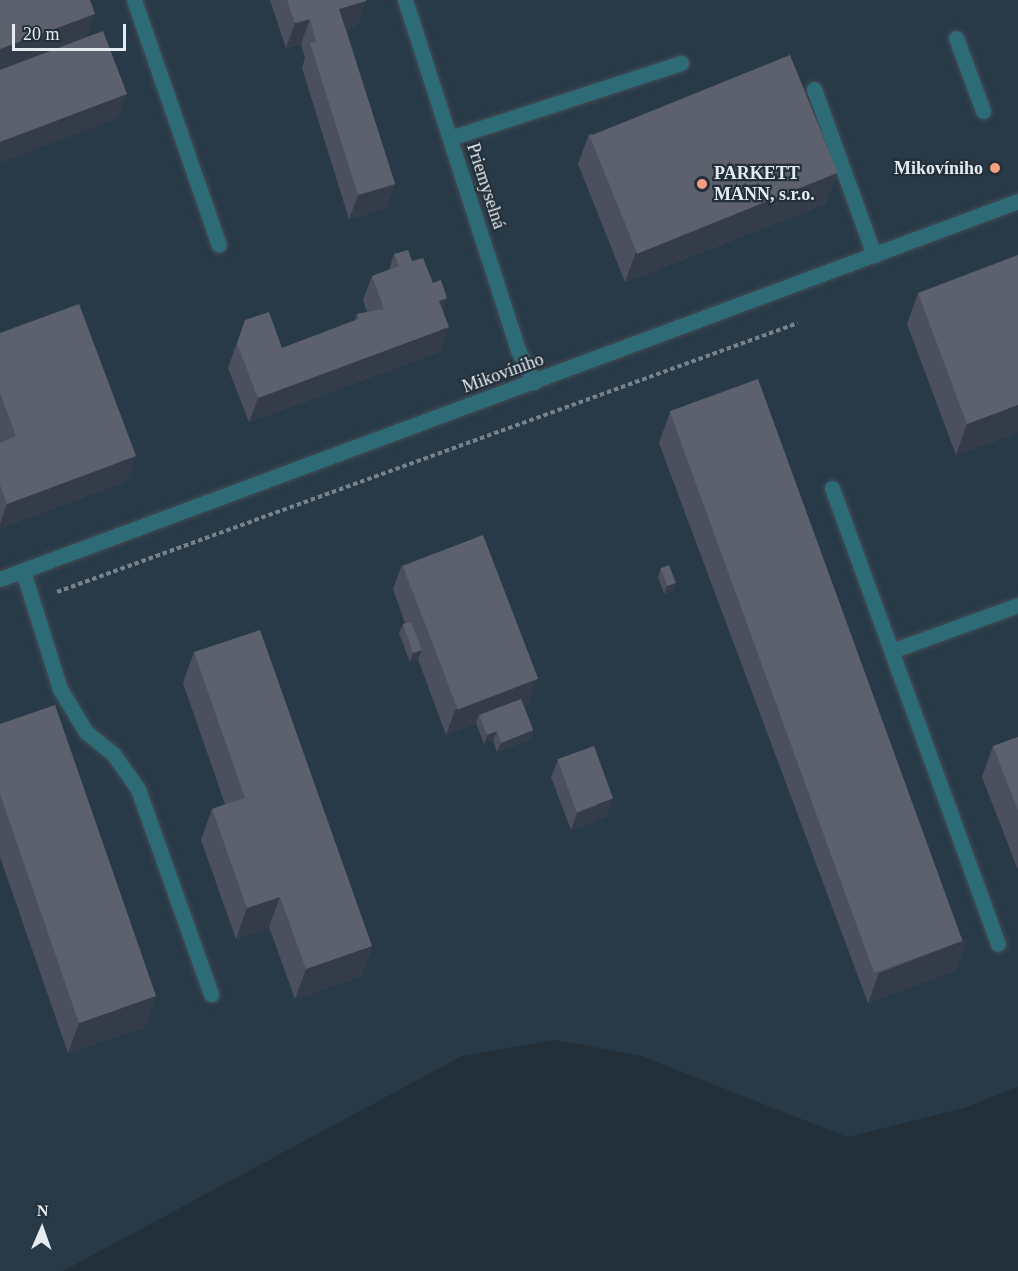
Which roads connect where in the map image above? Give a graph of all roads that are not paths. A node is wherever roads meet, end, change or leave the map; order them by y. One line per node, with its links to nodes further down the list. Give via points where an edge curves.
1 (134, 0): 9 (street)
2 (405, 0): 7 (street, Priemyselná)
3 (956, 38): 6 (street)
4 (681, 63): 7 (street)
5 (814, 89): 10 (street)
6 (983, 111)
7 (450, 138): 11 (street, Priemyselná, via 518,350)
8 (1018, 201): 10 (street, Mikovíniho)
9 (219, 245)
10 (874, 255): 11 (street, Mikovíniho)
11 (534, 382): 13 (street, Mikovíniho)
12 (832, 488): 16 (street)
13 (23, 571): 14 (street, Mikovíniho); 18 (street, via 60,689 86,732 114,755 138,789)
14 (0, 579)
15 (1018, 605): 16 (street)
16 (894, 650): 17 (street)
17 (998, 944)
18 (211, 994)

